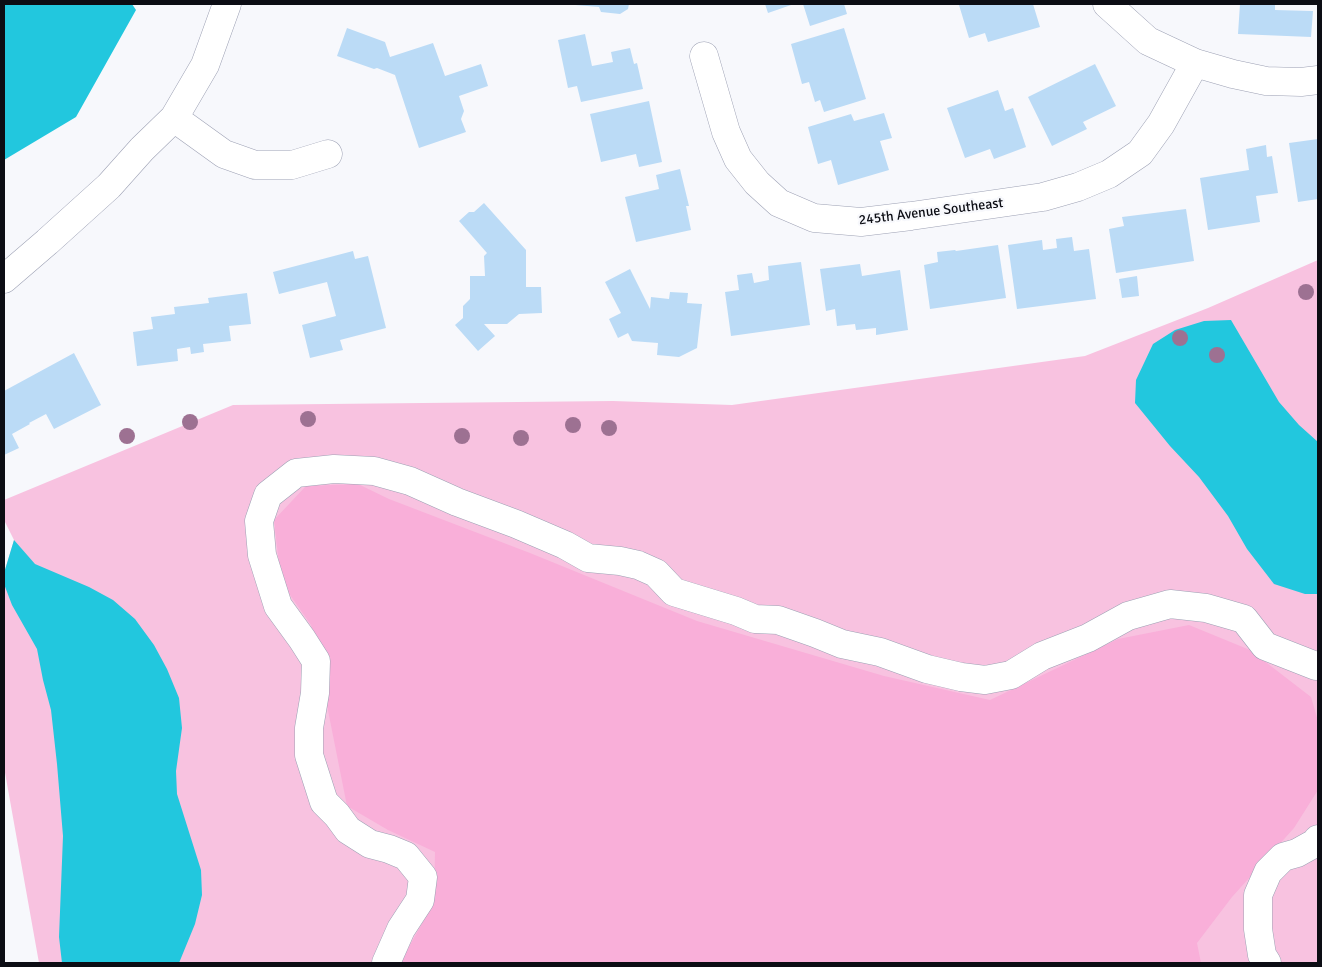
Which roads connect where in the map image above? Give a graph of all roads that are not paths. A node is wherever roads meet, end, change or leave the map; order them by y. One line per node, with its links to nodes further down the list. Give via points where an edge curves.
1 (227, 4): 6 (street, via 205,65)
2 (1107, 4): 4 (street, via 1148,41)
3 (704, 56): 4 (street, 245th Avenue Southeast, via 726,132 738,159 757,184 779,203 814,218 861,222 1043,197 1109,174 1140,153 1162,124)
4 (1195, 63): 5 (street, via 1266,81)
5 (1318, 80)
6 (174, 118): 7 (street, via 224,154 255,165 292,165); 8 (street, via 109,186)
7 (328, 154)
8 (4, 279)
9 (1318, 665): 11 (street, via 1265,646 1244,619 1206,608 1170,604 1128,616 1088,638 1042,656 1011,675 985,680 961,677 842,644 778,620 754,619 674,592 656,573 638,565 588,558 565,545 410,481 374,471 334,469 296,473 268,495 259,521 262,555 278,606 316,661 309,755 324,802 348,830 370,844 406,856 422,877 420,900 401,929)
10 (1318, 839): 12 (street, via 1297,853 1284,857 1268,872 1258,895 1258,929 1262,955)
11 (386, 963)
12 (1267, 963)

